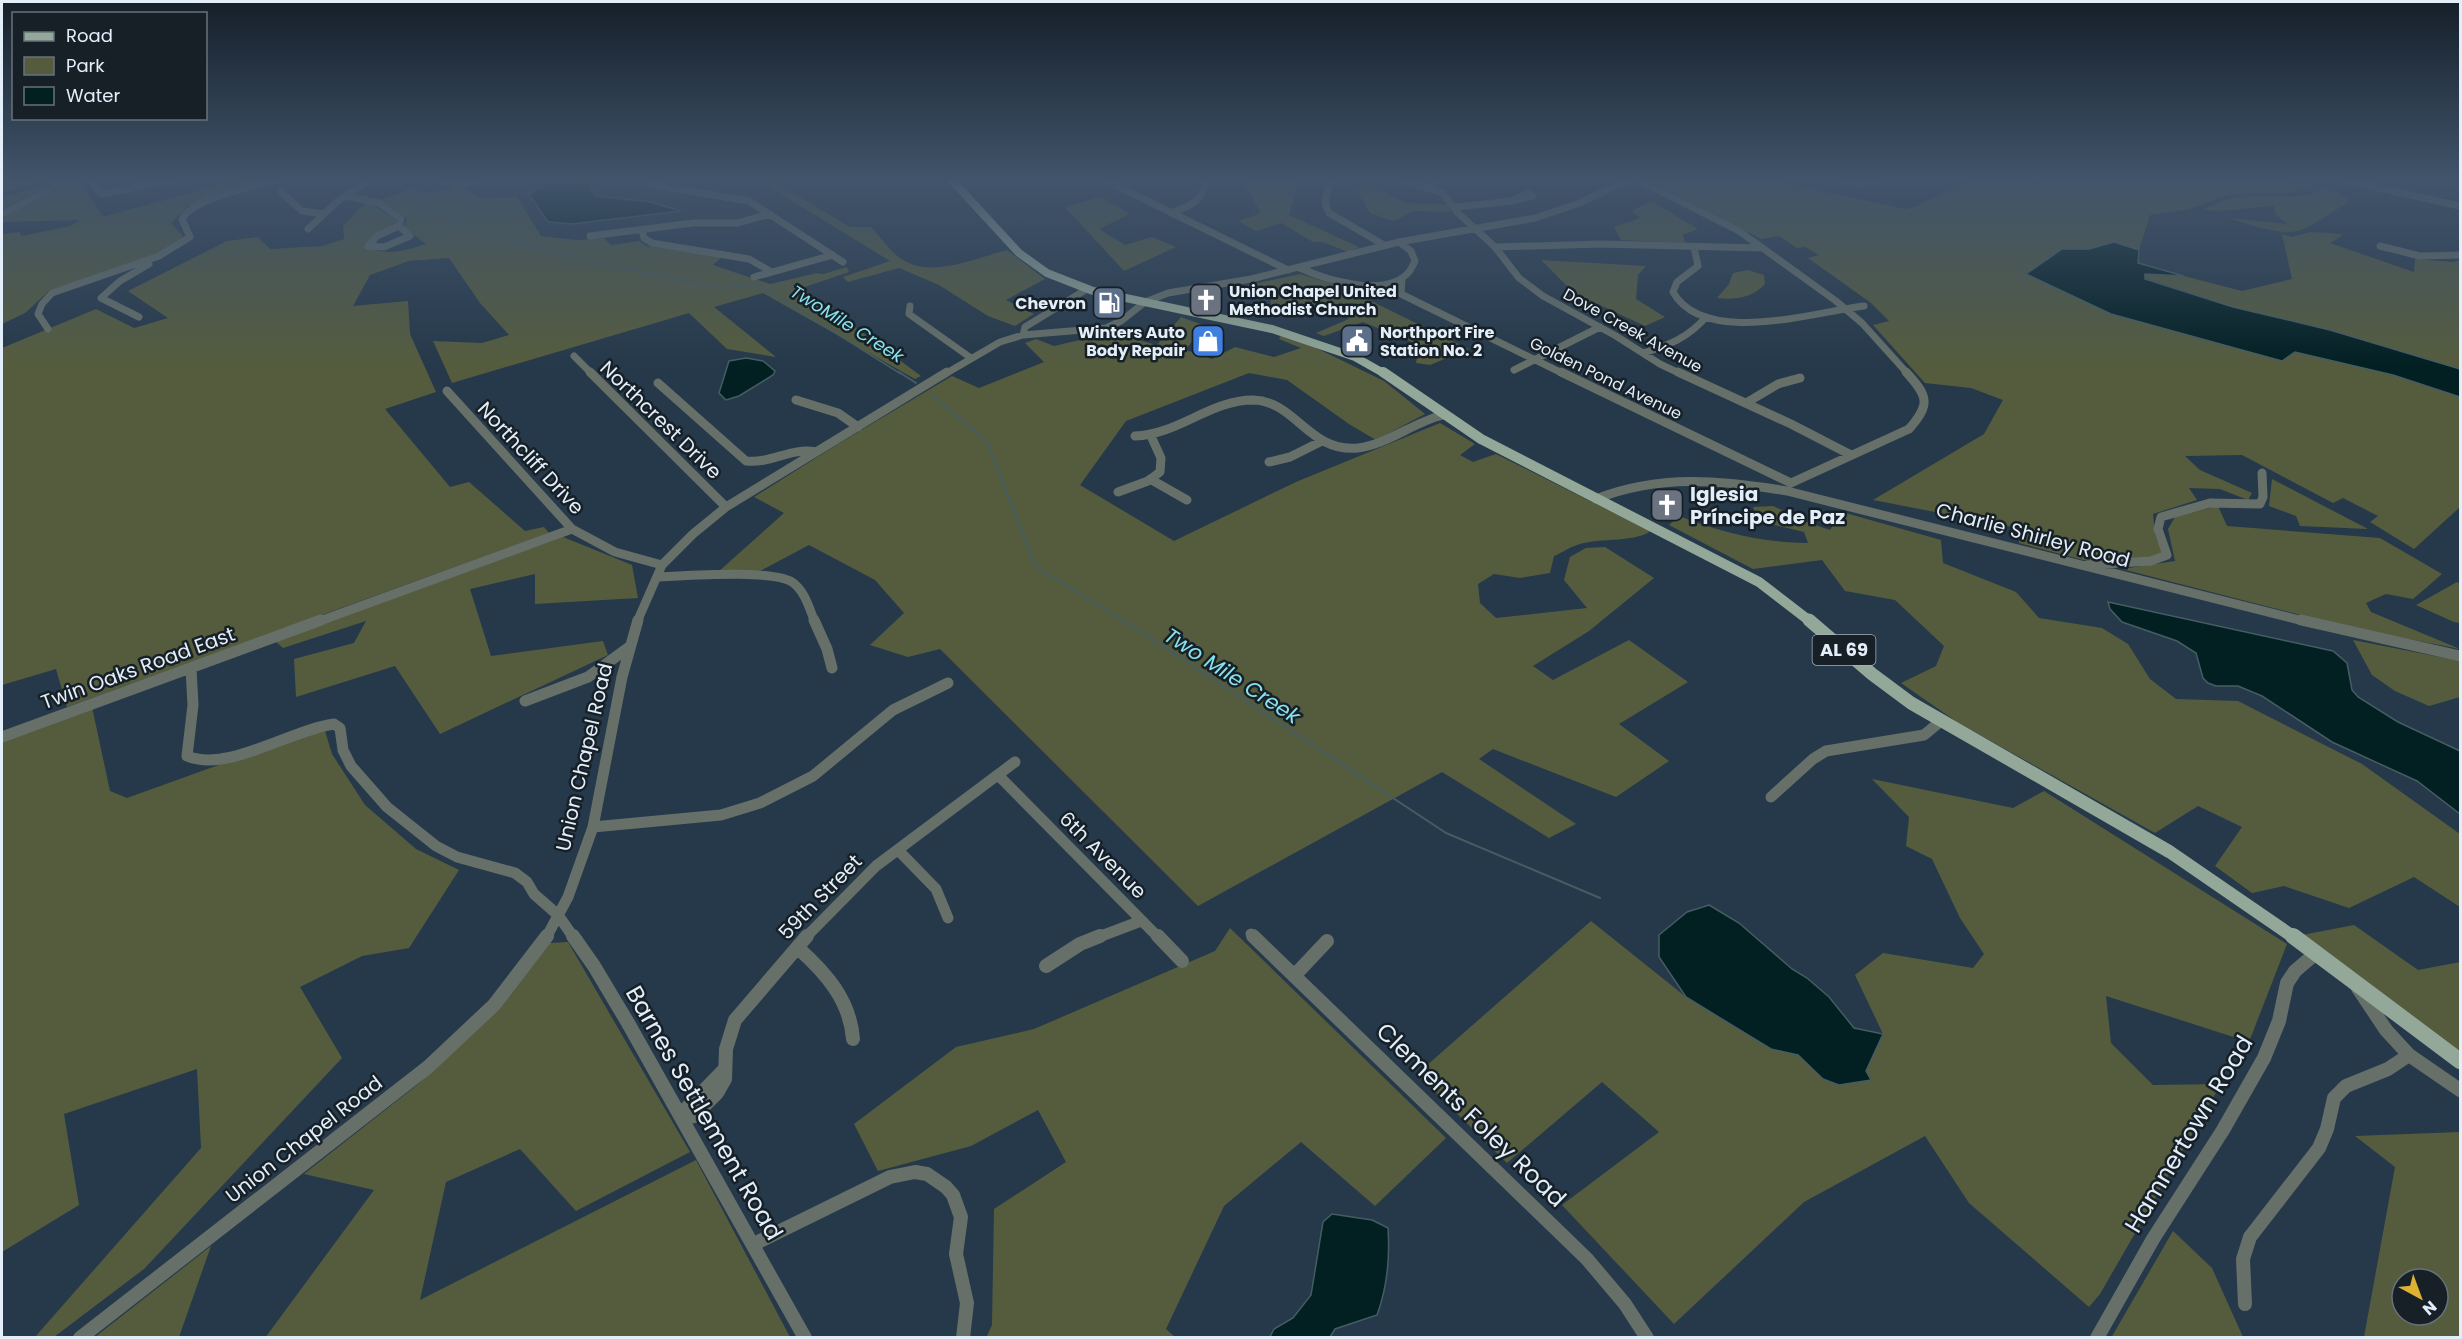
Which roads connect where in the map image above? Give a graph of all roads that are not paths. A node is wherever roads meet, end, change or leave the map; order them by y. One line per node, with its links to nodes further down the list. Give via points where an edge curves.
1 (185, 240): 18 (street)
2 (373, 240): 3 (street, via 368,246 374,248)
3 (400, 240)
4 (648, 240): 24 (street, via 749,259)
5 (810, 240): 19 (street)
6 (1009, 240): 28 (main road, AL 69, via 1028,261 1058,279)
7 (1227, 240): 23 (street)
8 (1376, 240): 13 (street)
9 (1408, 240): 12 (street)
10 (1488, 240): 15 (street, Dove Creek Avenue)
11 (1751, 240): 17 (street)
12 (1399, 242): 13 (street); 26 (street, via 1411,251 1415,261)
13 (1384, 245): 22 (street)
14 (2380, 246): 20 (street, via 2401,254)
15 (1496, 247): 16 (street); 36 (street, Dove Creek Avenue, via 1531,288)
16 (1694, 247): 17 (street); 35 (street, via 1698,266 1677,282 1674,292 1687,308)
17 (1762, 248): 33 (street)
18 (164, 254): 34 (street, via 120,281 101,298); 37 (street, via 52,293 38,314)
19 (832, 255): 21 (street); 24 (street)
20 (2460, 255)
21 (843, 262)
22 (1300, 268): 23 (street); 27 (street, via 1328,281)
23 (1288, 270): 30 (street, Union Chapel Road, via 1168,292)
24 (770, 271): 25 (street)
25 (754, 277)
26 (1402, 278): 27 (street); 29 (street)
27 (1368, 286): 29 (street, Golden Pond Avenue)
28 (1087, 289): 30 (main road, AL 69); 38 (street, via 1025,327)
29 (1401, 294): 42 (street, Golden Pond Avenue)
30 (1145, 302): 38 (street, Union Chapel Road, via 1121,321 1099,330); 49 (main road, AL 69, via 1272,329 1326,345 1378,369)
31 (910, 306): 41 (street, via 909,314)
32 (1864, 306): 33 (street)
33 (1843, 307): 35 (street, via 1762,323); 55 (street, via 1915,380 1925,400 1923,413 1909,429)
34 (139, 317)
35 (1706, 317): 39 (street, via 1682,340)
36 (1600, 327): 39 (street, Dove Creek Avenue); 42 (street)
37 (48, 329)
38 (1023, 335): 41 (street, Union Chapel Road)
39 (1643, 353): 48 (street, Dove Creek Avenue)
40 (574, 356): 63 (street, Northcrest Drive)
41 (971, 358): 50 (street, Union Chapel Road)
42 (1533, 360): 43 (street); 59 (street, Golden Pond Avenue)
43 (1514, 370)
44 (1800, 378): 48 (street, via 1778,384)
45 (658, 383): 54 (street, via 746,461 762,462 803,449)
46 (447, 391): 64 (street, Northcliff Drive)
47 (796, 400): 50 (street, via 838,413)
48 (1746, 403): 55 (street, Dove Creek Avenue)
49 (1443, 415): 53 (street, via 1394,440 1364,448 1349,449); 61 (main road, AL 69, via 1481,440)
50 (858, 427): 54 (street, Union Chapel Road)
51 (1135, 436): 52 (street)
52 (1151, 436): 53 (street, via 1228,405 1254,399 1277,405); 58 (street, via 1162,466 1159,474)
53 (1320, 442): 56 (street, via 1290,457)
54 (816, 452): 63 (street, Union Chapel Road)
55 (1851, 455): 59 (street)
56 (1269, 462)
57 (2262, 472): 65 (street, via 2260,504 2210,503 2161,517 2158,529 2168,555 2151,561)
58 (1150, 479): 60 (street); 62 (street)
59 (1789, 487): 61 (street, Charlie Shirley Road, via 1670,481 1635,485); 65 (street, Charlie Shirley Road)
60 (1118, 492)
61 (1596, 499): 73 (main road, AL 69, via 1759,582 1796,608 1886,685)
62 (1187, 500)
63 (726, 507): 66 (street, Union Chapel Road, via 693,534)
64 (572, 529): 66 (street, Northcliff Drive); 70 (street, Twin Oaks Road East)
65 (2079, 566): 68 (street, Charlie Shirley Road, via 2315,625)
66 (660, 571): 67 (street, Union Chapel Road); 69 (street, Northcliff Drive, via 761,575 790,581 802,592)
67 (628, 648): 72 (street, via 588,677); 78 (street, Union Chapel Road)
68 (2460, 656)
69 (832, 668)
70 (190, 669): 74 (street, Twin Oaks Road East); 80 (street, Barnes Settlement Road, via 193,705 187,756 192,761 232,756 334,724 340,728 343,750 351,765 387,807 446,852 515,873)
71 (948, 683): 78 (street, via 893,710 813,776 760,803 721,815)
72 (525, 701)
73 (1941, 721): 77 (street, via 1924,735 1826,751); 86 (main road, AL 69, via 2169,852)
74 (2, 737)
75 (1016, 762): 76 (street, 59th Street)
76 (998, 775): 79 (street, 59th Street); 82 (street, 6th Avenue)
77 (1771, 797)
78 (593, 827): 80 (street, Union Chapel Road, via 578,873)
79 (898, 850): 81 (street, via 940,893); 85 (street, 59th Street, via 854,885)
80 (558, 915): 95 (street, Barnes Settlement Road, via 594,966); 98 (street, Union Chapel Road, via 511,987 428,1067)
81 (948, 918)
82 (1141, 921): 87 (street, 6th Avenue); 88 (street, via 1080,944)
83 (1251, 934): 89 (street, Clements Foley Road)
84 (1327, 941): 89 (street)
85 (798, 948): 91 (street, via 819,965 848,1009 853,1022); 95 (street, 59th Street, via 730,1029 725,1079 717,1094 694,1116)
86 (2315, 954): 90 (main road, AL 69); 102 (street, Hamnertown Road, via 2287,983 2279,1021 2259,1067)
87 (1182, 962)
88 (1046, 966)
89 (1294, 976): 101 (street, Clements Foley Road, via 1587,1260 1626,1304)
90 (2354, 982): 92 (street, via 2386,1030); 93 (main road, AL 69)
91 (852, 1039)
92 (2409, 1055): 94 (street); 97 (street, via 2388,1069 2346,1086 2334,1098 2319,1148 2250,1237 2243,1259)
93 (2460, 1061)
94 (2460, 1090)
95 (682, 1118): 96 (street, Barnes Settlement Road)
96 (754, 1244): 99 (street, Barnes Settlement Road); 100 (street, via 891,1177 927,1174 953,1195 961,1217 956,1254 967,1303)
97 (2245, 1304)
98 (80, 1338)
99 (805, 1338)
100 (963, 1338)
101 (1647, 1338)
102 (2097, 1338)

